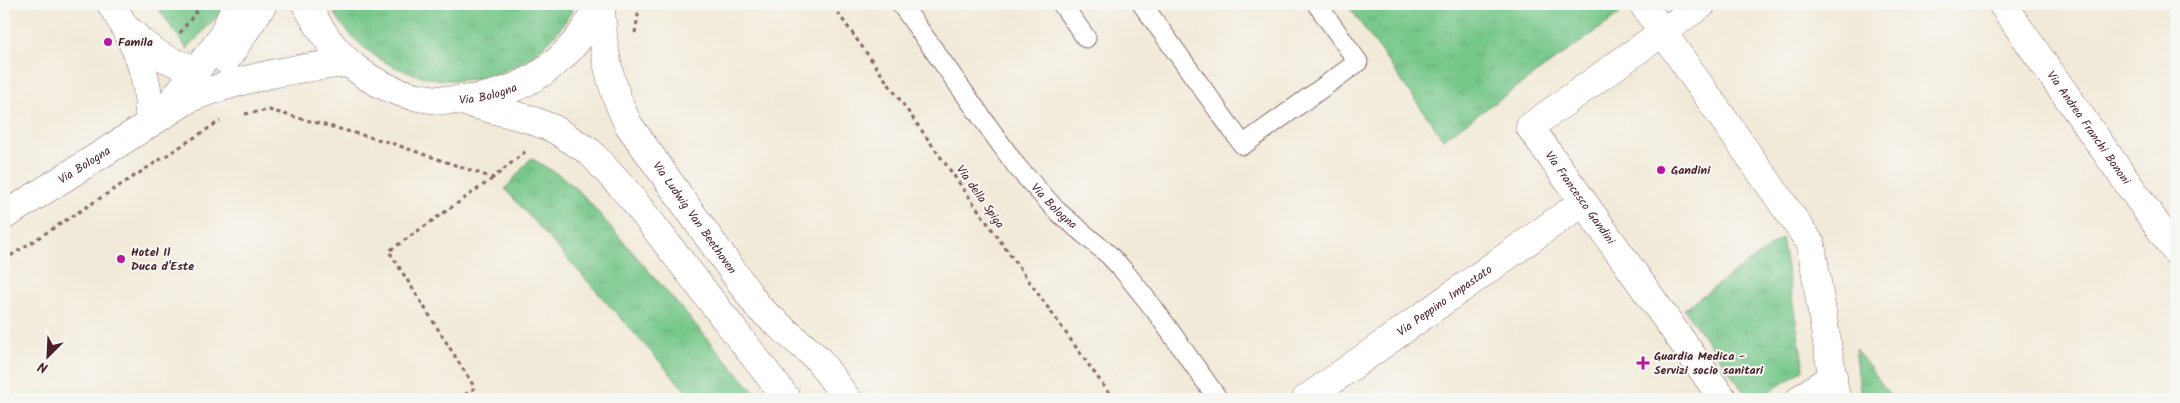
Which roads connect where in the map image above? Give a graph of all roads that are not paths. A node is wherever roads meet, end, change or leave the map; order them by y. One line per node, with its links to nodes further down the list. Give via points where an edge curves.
1 (237, 4): 16 (street, via 221,39)
2 (263, 4): 17 (street, Via Bologna, via 230,56)
3 (306, 4): 15 (street, Via Bologna, via 319,29)
4 (600, 4): 18 (street, Via Bologna, via 574,44 536,78 507,92); 25 (street, Via Ludwig Van Beethoven, via 608,70 614,94 628,124 759,308 818,359)
5 (900, 4): 26 (lane, Via Bologna, via 1017,167 1057,211 1123,270)
6 (1062, 4): 14 (lane)
7 (1142, 4): 8 (lane, via 1243,145 1358,62)
8 (1317, 4)
9 (1643, 4): 13 (street)
10 (1702, 4): 13 (street, Via Francesco Gandini)
11 (2002, 4): 22 (street, Via Andrea Franchi Bononi)
12 (118, 15): 16 (street, via 144,46 156,55); 19 (street, via 143,67)
13 (1663, 31): 20 (street, Via Francesco Gandini, via 1530,127); 23 (street, via 1812,244)
14 (1086, 38)
15 (350, 63): 17 (street, Via Bologna, via 265,75); 18 (street, Via Bologna, via 395,91 428,99)
16 (197, 70): 19 (street)
17 (190, 98): 19 (street, Via Bologna)
18 (461, 101): 24 (street, via 530,119 590,152 630,197)
19 (155, 120): 21 (street, Via Bologna)
20 (1584, 202): 27 (street, Via Peppino Impastato); 28 (street, Via Francesco Gandini)
21 (4, 216)
22 (2171, 235)
23 (1834, 388): 29 (street)
24 (787, 399)
25 (847, 399)
26 (1218, 399)
27 (1306, 399)
28 (1723, 399)
29 (1800, 399)

